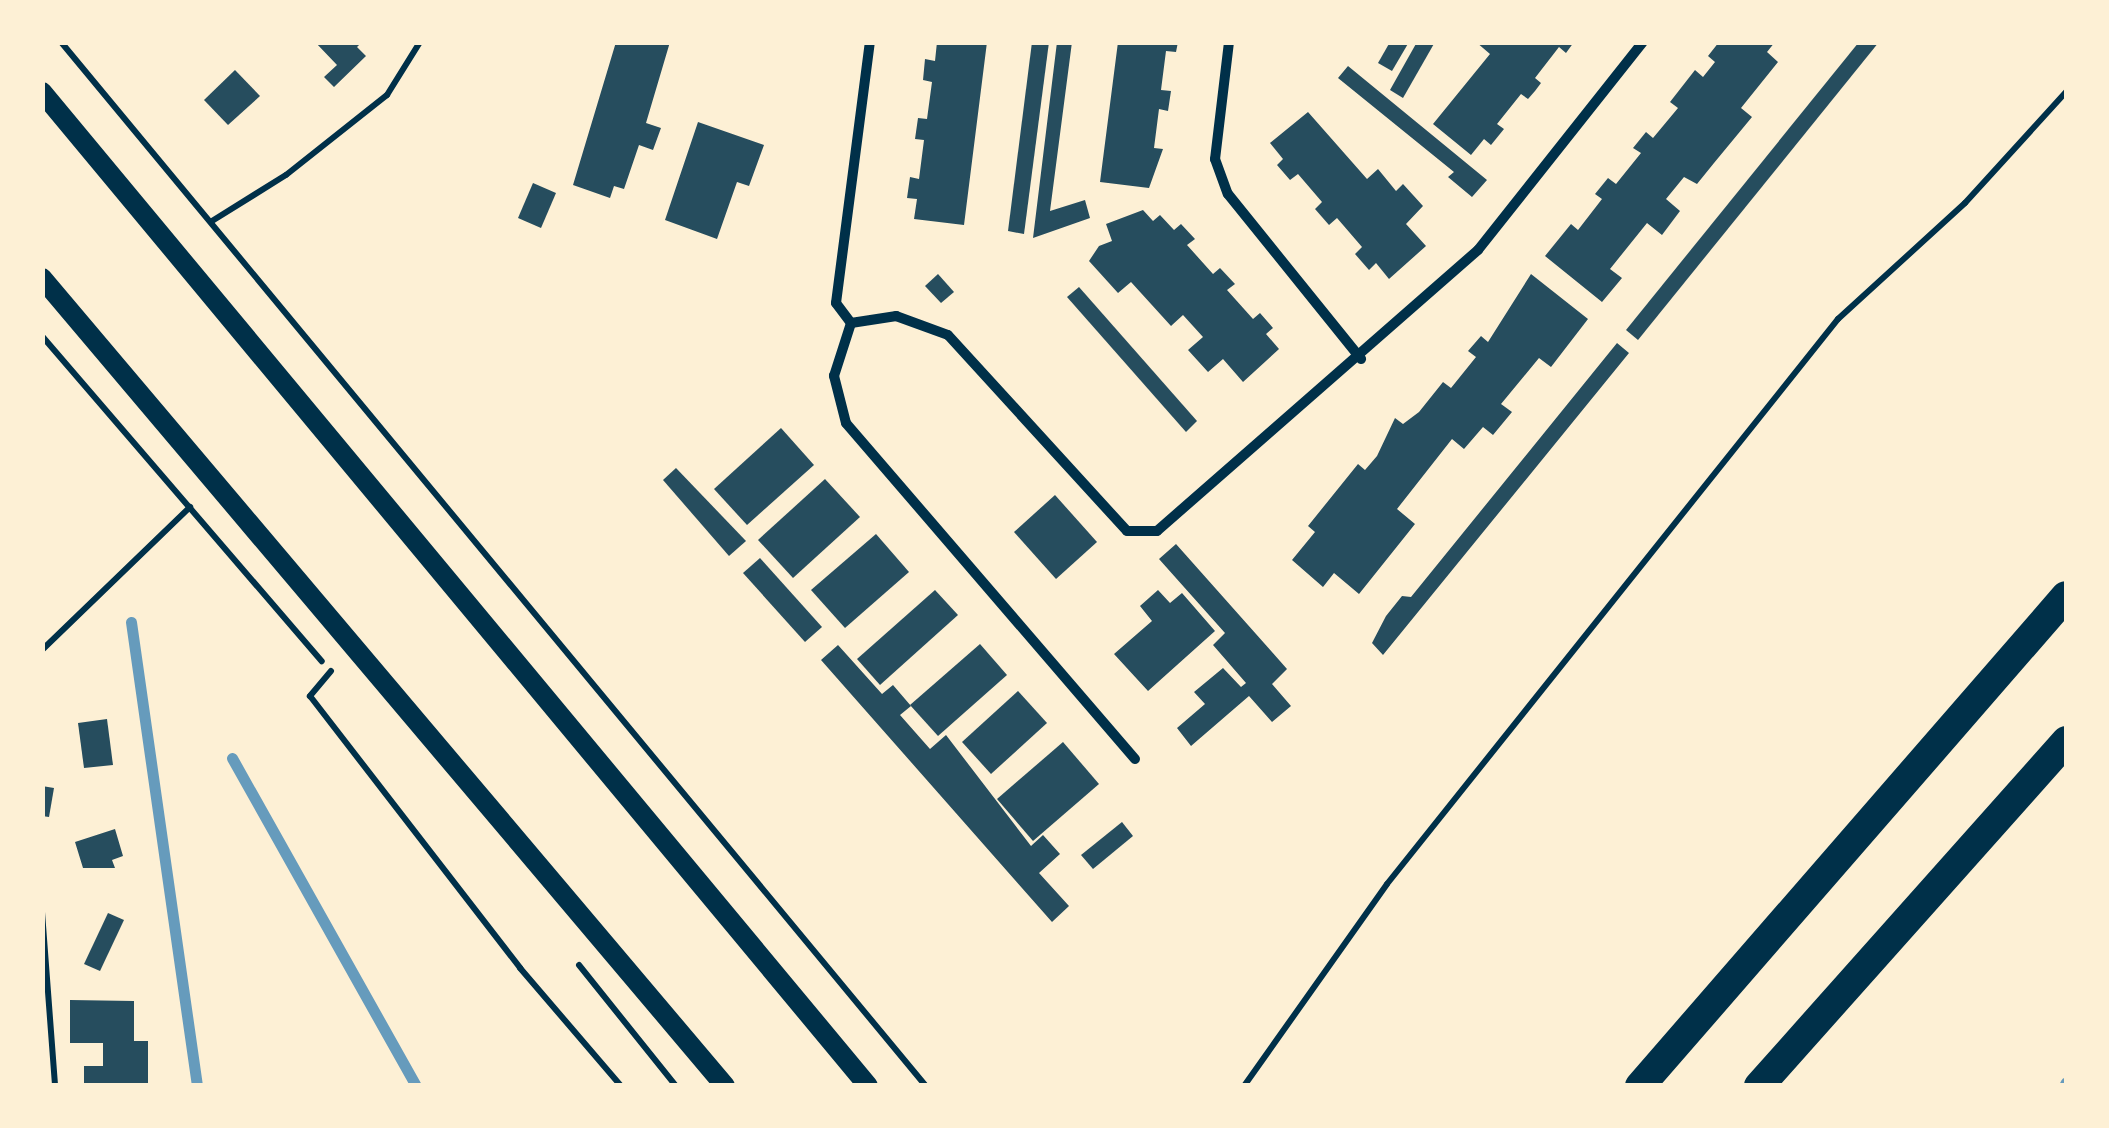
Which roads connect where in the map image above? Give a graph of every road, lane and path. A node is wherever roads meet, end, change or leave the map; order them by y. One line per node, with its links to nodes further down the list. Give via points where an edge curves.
1 (61, 42): 8 (path)
2 (420, 42): 8 (path, via 388,94 286,175)
3 (870, 42): 10 (street, via 836,303)
4 (1229, 42): 12 (street, via 1215,159 1228,194)
5 (1644, 42): 12 (street, via 1478,250)
6 (42, 92): 27 (main road)
7 (2066, 92): 29 (path, via 1965,204 1838,319 1387,884)
8 (212, 222): 28 (path)
9 (42, 278): 26 (main road)
10 (851, 323): 12 (street, via 896,316 948,335 1127,530 1157,531); 19 (street, via 834,376 846,423)
11 (42, 336): 13 (path)
12 (1361, 359)
13 (190, 508): 15 (path); 16 (path)
14 (2066, 596): 30 (highway)
15 (42, 650)
16 (331, 672): 17 (path); 24 (path, via 310,696 520,968)
17 (344, 686)
18 (2066, 741): 31 (highway)
19 (1134, 759)
20 (42, 912): 21 (path)
21 (45, 942): 23 (path)
22 (574, 958): 25 (path)
23 (55, 1086)
24 (621, 1086)
25 (676, 1086)
26 (725, 1086)
27 (868, 1086)
28 (926, 1086)
29 (1244, 1086)
30 (1640, 1086)
31 (1760, 1086)

